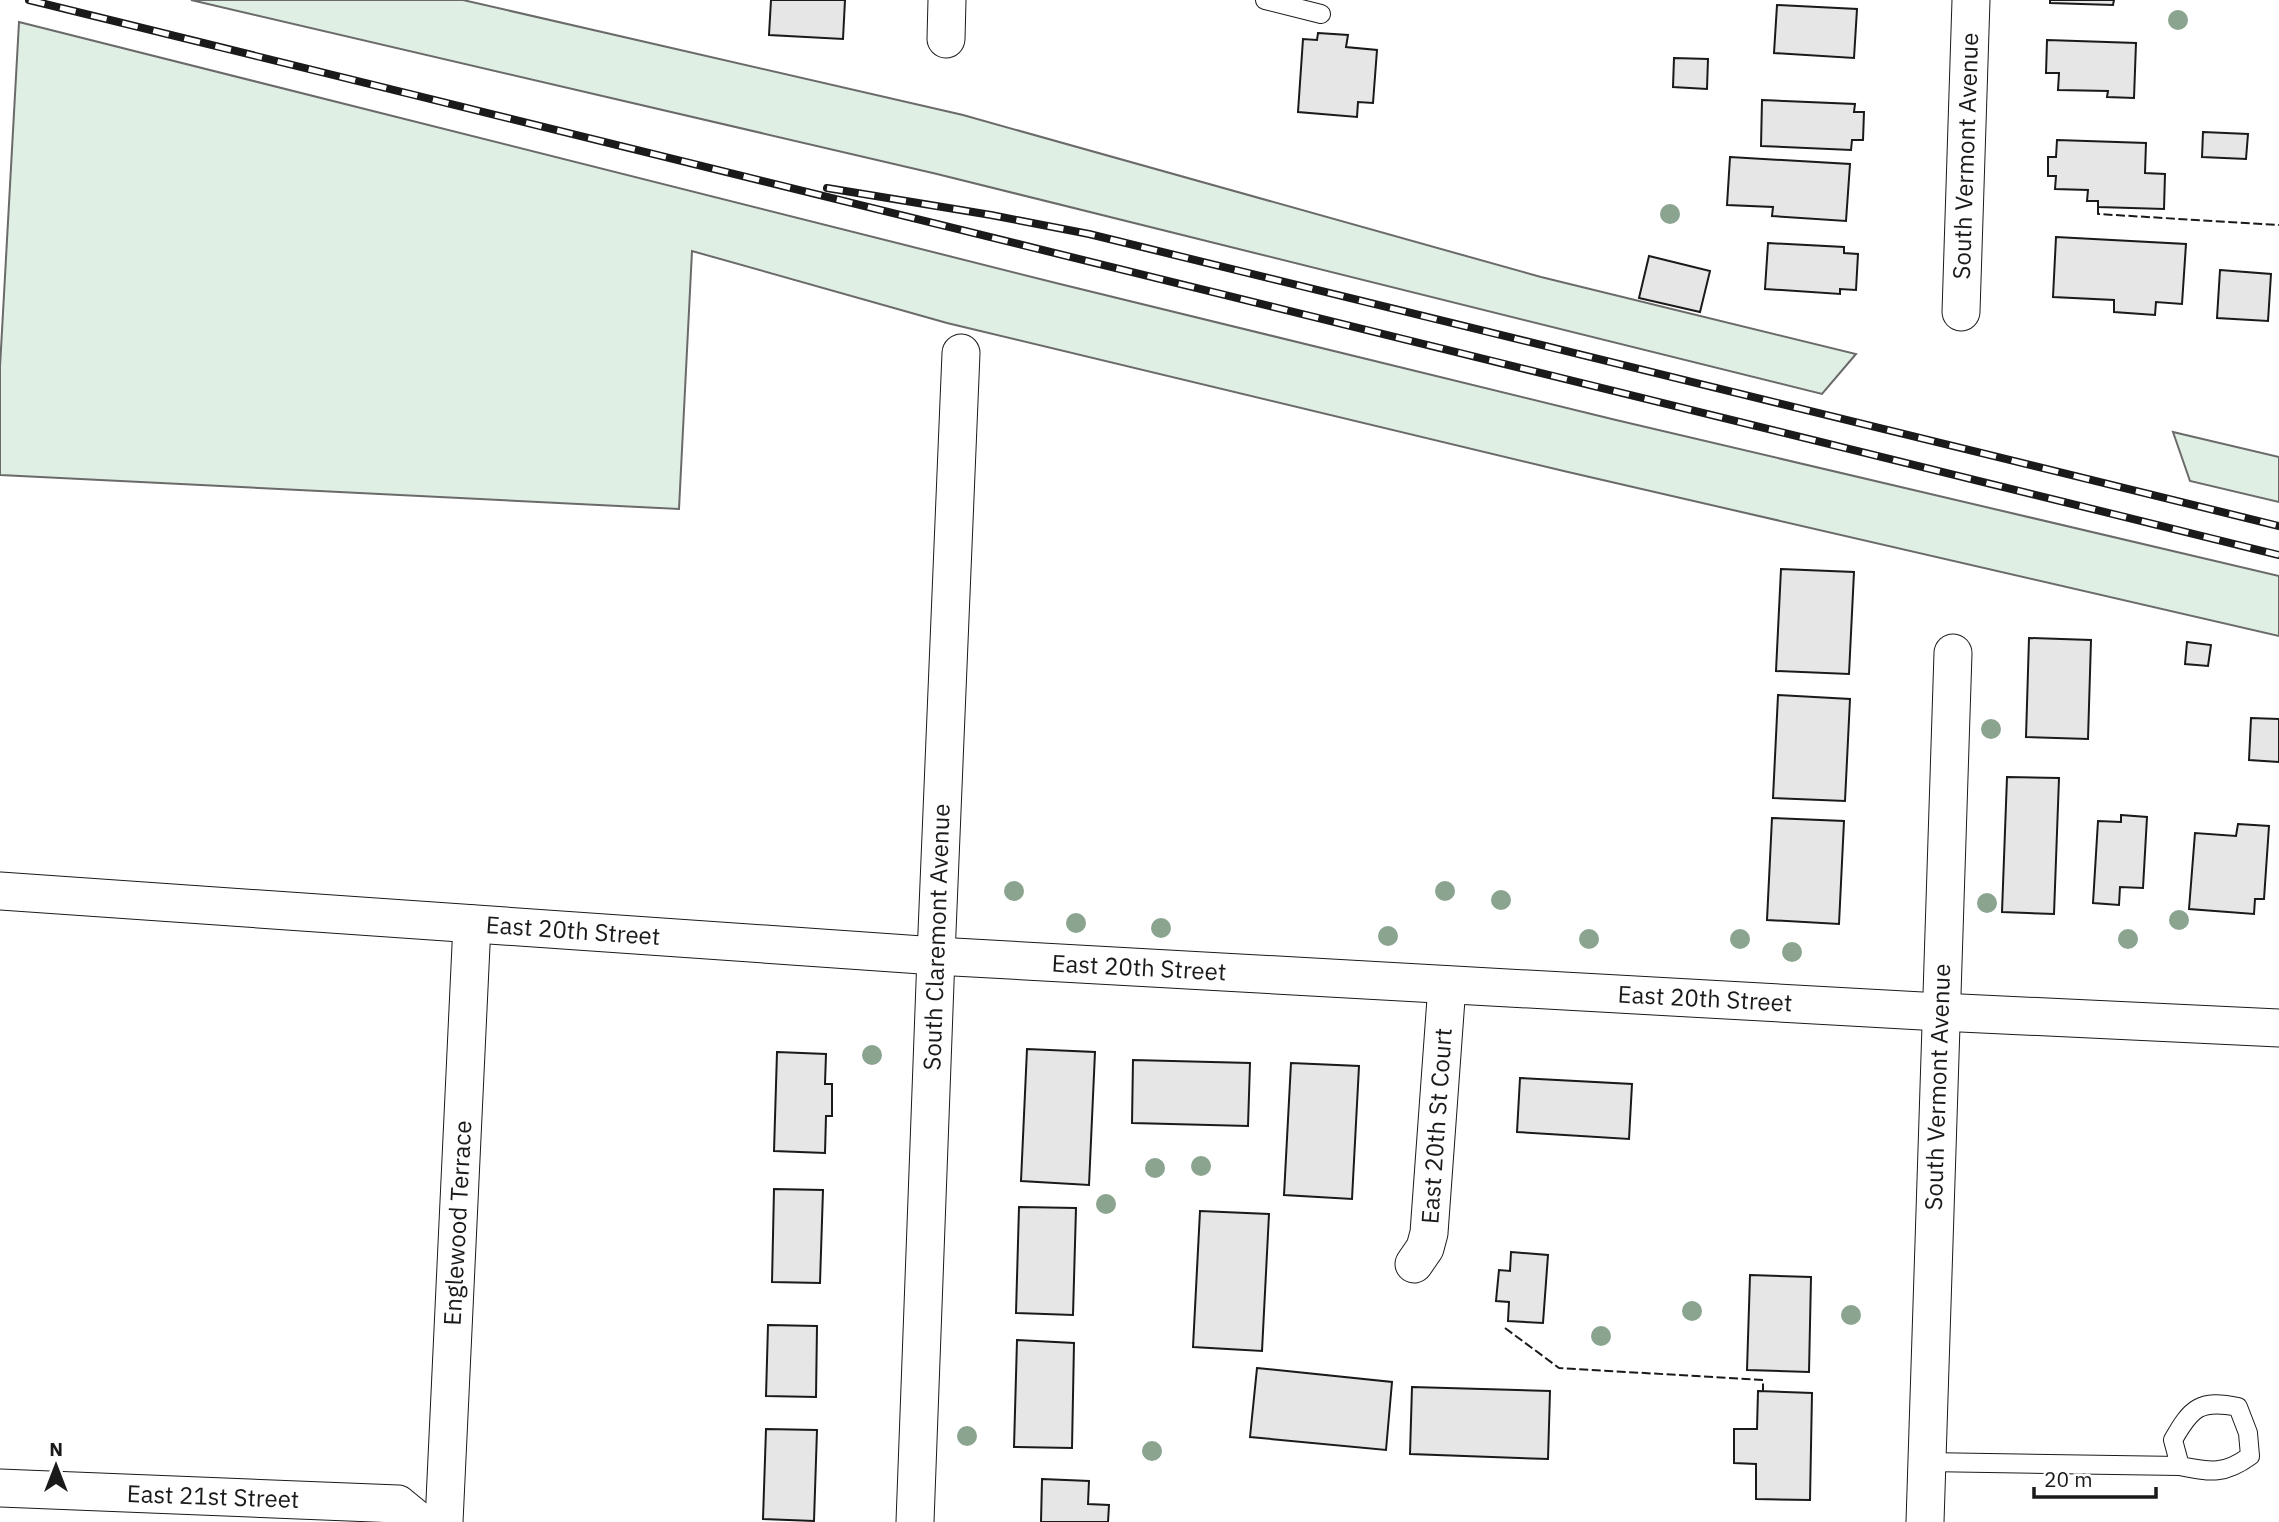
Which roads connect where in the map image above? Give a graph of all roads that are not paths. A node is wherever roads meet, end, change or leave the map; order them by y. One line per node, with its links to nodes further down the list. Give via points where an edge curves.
1 (947, 0): 5 (street)
2 (1265, 0): 4 (lane)
3 (1971, 0): 6 (street, South Vermont Avenue)
4 (1321, 14)
5 (946, 39)
6 (1961, 312)
7 (961, 353): 11 (street, South Claremont Avenue)
8 (1953, 653): 13 (street, South Vermont Avenue)
9 (0, 891): 10 (street, East 20th Street)
10 (472, 924): 11 (street, East 20th Street); 20 (street, Englewood Terrace)
11 (936, 956): 12 (street, East 20th Street); 21 (street, South Claremont Avenue)
12 (1447, 985): 13 (street, East 20th Street); 15 (street, East 20th St Court, via 1429,1233)
13 (1940, 1012): 14 (street, East 20th Street); 16 (street, South Vermont Avenue)
14 (2279, 1028)
15 (1414, 1264)
16 (1926, 1462): 17 (lane); 22 (street, South Vermont Avenue)
17 (2180, 1466): 17 (lane, via 2212,1473 2234,1467 2250,1456 2248,1433 2238,1407 2216,1402 2196,1409 2172,1440)
18 (0, 1488): 19 (street, East 21st Street, via 398,1504)
19 (420, 1522)
20 (444, 1522)
21 (915, 1522)
22 (1925, 1522)

